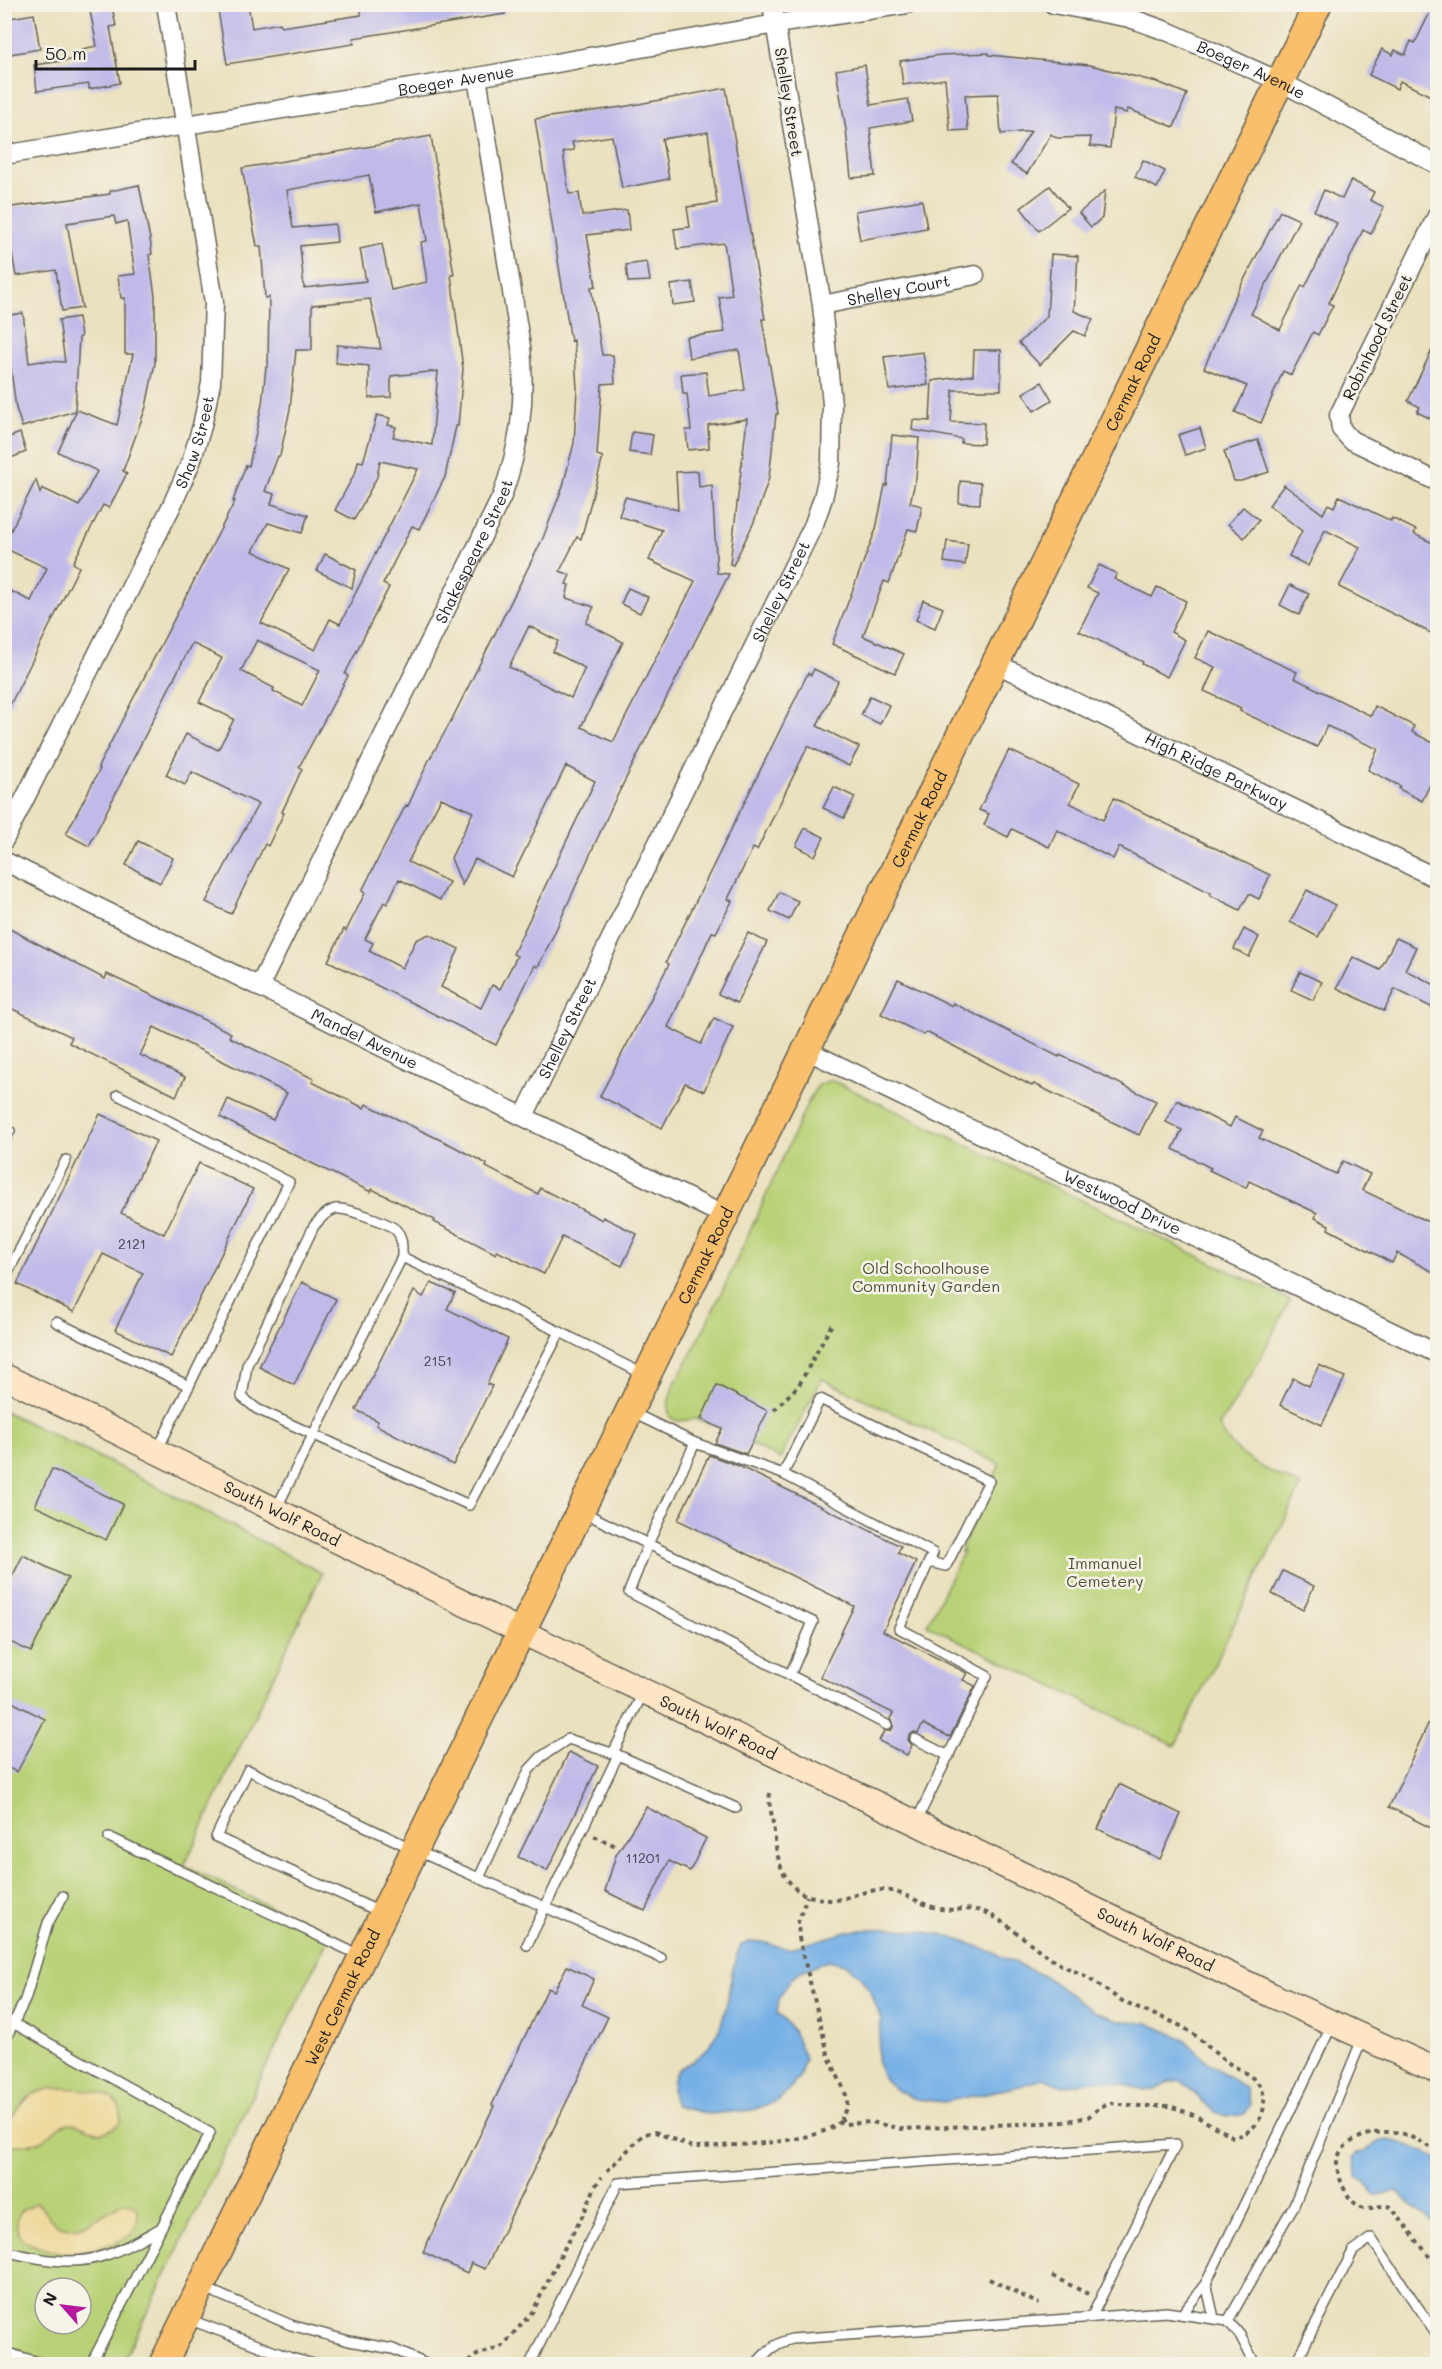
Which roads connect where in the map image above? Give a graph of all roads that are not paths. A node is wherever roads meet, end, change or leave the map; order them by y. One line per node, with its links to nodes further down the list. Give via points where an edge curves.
1 (166, 4): 9 (street, Shaw Street)
2 (772, 4): 6 (street, Shelley Street)
3 (907, 4): 6 (street, Boeger Avenue)
4 (1053, 4): 8 (street, Boeger Avenue, via 1130,18)
5 (1318, 4): 8 (main road, Cermak Road)
6 (776, 24): 7 (street, Boeger Avenue); 14 (street, Shelley Street)
7 (477, 77): 9 (street, Boeger Avenue); 20 (street, Shakespeare Street, via 520,347 523,385 515,459 502,496)
8 (1281, 82): 11 (street, Boeger Avenue); 16 (main road, Cermak Road)
9 (186, 125): 10 (street, Boeger Avenue); 17 (street, Shaw Street, via 214,302 211,382 202,426 172,506)
10 (4, 155)
11 (1437, 165)
12 (1437, 214): 15 (street, Robinhood Street, via 1339,415 1341,429 1351,440)
13 (975, 275): 14 (street, Shelley Court)
14 (822, 305): 23 (street, Shelley Street, via 832,441 831,463 814,524)
15 (1437, 482)
16 (997, 664): 19 (street, High Ridge Parkway); 21 (main road, Cermak Road)
17 (4, 840)
18 (4, 861): 20 (street, Mandel Avenue)
19 (1437, 879)
20 (259, 987): 23 (street, Mandel Avenue)
21 (806, 1050): 27 (main road, Cermak Road); 32 (street, Westwood Drive)
22 (118, 1095): 35 (lane, via 289,1182)
23 (524, 1116): 27 (street, Mandel Avenue)
24 (10, 1131): 25 (lane)
25 (4, 1141)
26 (66, 1160): 29 (lane)
27 (725, 1216): 34 (main road, Cermak Road)
28 (402, 1257): 31 (lane); 37 (lane); 37 (lane, via 396,1229 372,1218 339,1208 327,1212 314,1226 247,1365 242,1397)
29 (4, 1280)
30 (56, 1322): 35 (lane)
31 (560, 1332): 34 (lane); 37 (lane, via 469,1505)
32 (1437, 1354)
33 (4, 1376): 39 (main road, South Wolf Road)
34 (647, 1376): 36 (main road, Cermak Road)
35 (189, 1386): 39 (lane)
36 (630, 1412): 38 (lane); 42 (main road, Cermak Road)
37 (313, 1435): 41 (lane)
38 (695, 1443): 40 (lane); 43 (lane)
39 (157, 1452): 41 (main road, South Wolf Road)
40 (783, 1474): 44 (lane, via 933,1552); 44 (lane, via 820,1399 989,1481 946,1566)
41 (275, 1510): 45 (main road, South Wolf Road)
42 (581, 1511): 43 (lane); 45 (main road, Cermak Road)
43 (648, 1544): 46 (lane, via 629,1592); 46 (lane, via 813,1622)
44 (929, 1562): 51 (lane, via 899,1628 987,1676)
45 (522, 1632): 47 (main road, South Wolf Road); 55 (main road, West Cermak Road)
46 (789, 1675): 48 (lane)
47 (644, 1690): 50 (lane); 53 (main road, South Wolf Road)
48 (887, 1725)
49 (915, 1739): 51 (lane)
50 (615, 1754): 52 (lane); 56 (lane, via 568,1739 541,1756 529,1770); 58 (lane)
51 (949, 1756): 53 (lane)
52 (735, 1808)
53 (916, 1822): 64 (main road, South Wolf Road)
54 (109, 1838): 61 (lane)
55 (415, 1850): 56 (lane); 59 (main road, West Cermak Road); 59 (lane, via 248,1770 216,1837)
56 (479, 1878): 58 (lane)
57 (63, 1896): 65 (lane, via 48,1923)
58 (545, 1906): 60 (lane); 62 (lane)
59 (384, 1914): 61 (main road, West Cermak Road)
60 (527, 1945)
61 (363, 1958): 72 (main road, West Cermak Road)
62 (661, 1958)
63 (4, 2018): 65 (lane)
64 (1333, 2023): 66 (main road, South Wolf Road); 71 (lane)
65 (15, 2024): 67 (lane); 69 (lane, via 210,2133)
66 (1363, 2037): 68 (main road, South Wolf Road); 77 (lane, via 1294,2205)
67 (4, 2042)
68 (1437, 2071)
69 (161, 2228): 70 (lane, via 107,2255 80,2261 56,2262); 81 (lane)
70 (4, 2251)
71 (1206, 2283): 73 (lane); 76 (lane)
72 (201, 2287): 74 (main road, West Cermak Road); 84 (lane, via 291,2325 393,2349)
73 (1182, 2314): 75 (lane); 76 (lane)
74 (186, 2318): 82 (main road, West Cermak Road); 83 (lane)
75 (1091, 2318): 85 (lane, via 1176,2144 618,2183); 86 (lane, via 792,2339 767,2350)
76 (1214, 2318): 77 (lane)
77 (1228, 2321): 87 (lane)
78 (1437, 2337): 88 (lane, via 1371,2238 1353,2251)
79 (4, 2352): 80 (lane)
80 (45, 2364)
81 (91, 2364)
82 (164, 2364)
83 (314, 2364)
84 (426, 2364)
85 (530, 2364)
86 (756, 2364)
87 (1255, 2364)
88 (1295, 2364)

